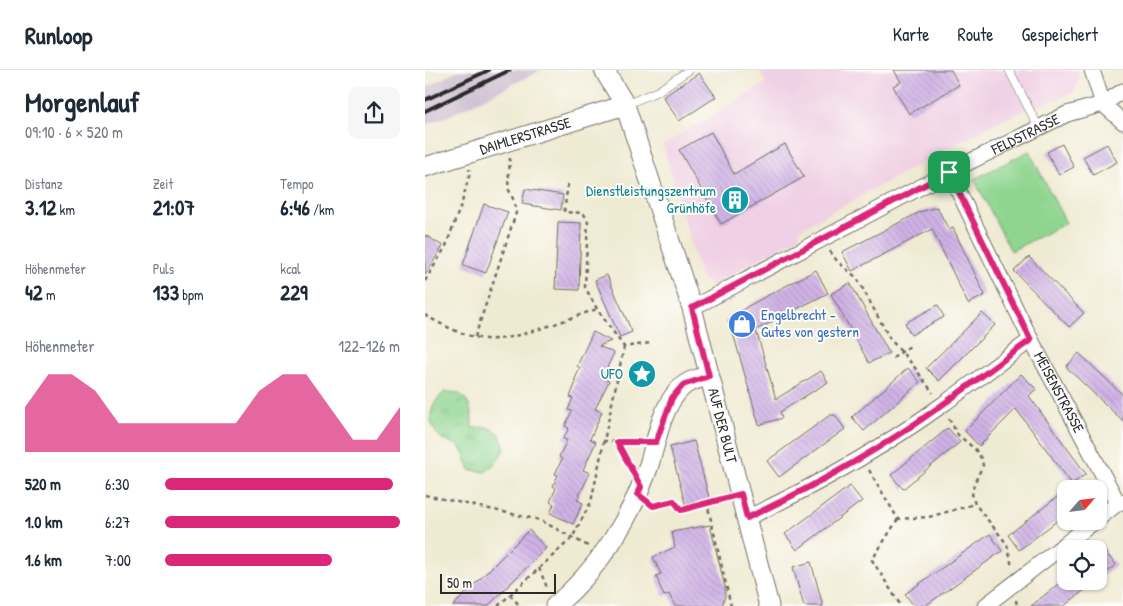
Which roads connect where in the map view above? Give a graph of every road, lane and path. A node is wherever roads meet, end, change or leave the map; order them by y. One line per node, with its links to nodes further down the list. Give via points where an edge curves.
1 (604, 70): 7 (street, AUF DER BULT)
2 (689, 70): 7 (lane, via 658,91)
3 (1009, 70): 9 (lane)
4 (1093, 75): 6 (street)
5 (1123, 91): 6 (street, FELDSTRASSE)
6 (1103, 104): 8 (street); 9 (street, FELDSTRASSE, via 1067,114)
7 (625, 105): 10 (street, DAIMLERSTRASSE); 17 (street, AUF DER BULT)
8 (1123, 122)
9 (1039, 128): 13 (street, FELDSTRASSE)
10 (506, 142): 11 (street, DAIMLERSTRASSE); 19 (path, via 511,161 508,188 516,213)
11 (466, 155): 12 (street, DAIMLERSTRASSE); 15 (path, via 470,173 462,202 446,246)
12 (425, 167)
13 (949, 172): 17 (street, FELDSTRASSE); 20 (street, MEISENSTRASSE)
14 (568, 184): 16 (path, via 564,212 583,214 588,220 585,287)
15 (425, 280)
16 (597, 308): 19 (path, via 511,337 497,340); 23 (path)
17 (692, 308): 25 (street, AUF DER BULT)
18 (425, 315): 19 (path)
19 (475, 336)
20 (1031, 340): 29 (street, via 940,406); 34 (street, MEISENSTRASSE)
21 (650, 343): 23 (path)
22 (910, 346): 24 (path)
23 (624, 348): 26 (path)
24 (893, 358)
25 (709, 376): 28 (street, via 683,385 672,398); 31 (street, AUF DER BULT)
26 (603, 441): 27 (path); 40 (path, via 591,502)
27 (617, 442): 28 (path); 30 (path)
28 (656, 442): 30 (street)
29 (861, 457): 37 (street); 38 (path)
30 (639, 491): 33 (path, via 653,506 674,501 681,510); 41 (street)
31 (741, 494): 33 (path); 37 (street, AUF DER BULT)
32 (425, 495): 40 (path, via 540,520)
33 (707, 503): 47 (path)
34 (1120, 503): 36 (street)
35 (975, 504): 38 (path, via 929,517)
36 (1107, 512)
37 (747, 518): 48 (street, AUF DER BULT)
38 (898, 519): 49 (path, via 873,560)
39 (1083, 530): 50 (street)
40 (572, 538): 41 (path); 42 (path)
41 (602, 554): 44 (street, via 568,595)
42 (539, 568): 43 (path); 44 (path)
43 (510, 595): 45 (path); 46 (path)
44 (551, 598)
45 (498, 606)
46 (520, 606)
47 (731, 606)
48 (769, 606)
49 (901, 606)
50 (985, 606)

